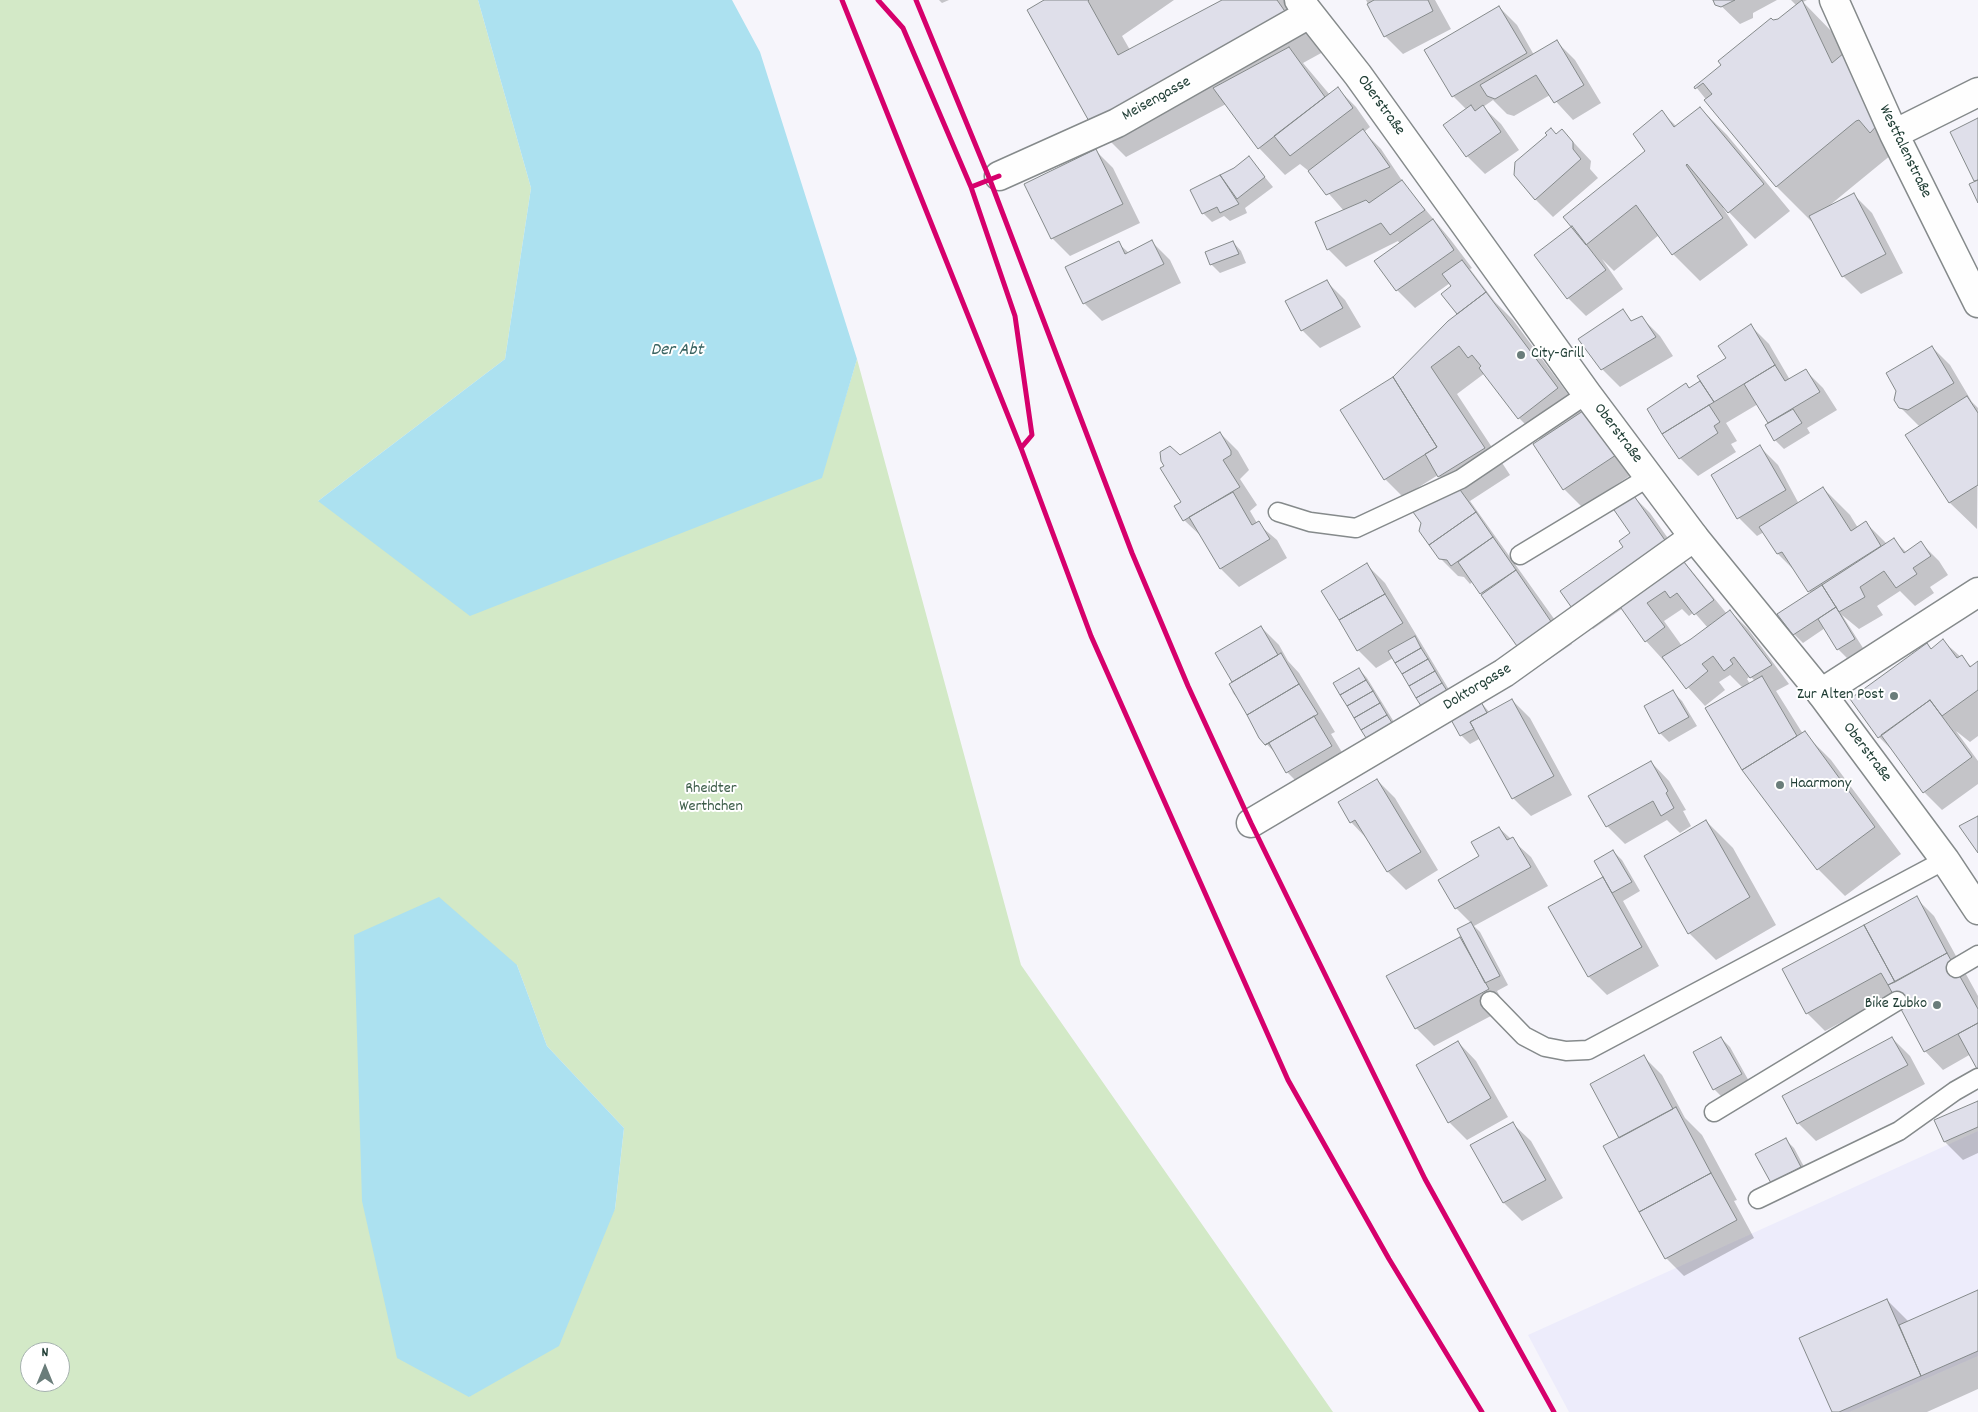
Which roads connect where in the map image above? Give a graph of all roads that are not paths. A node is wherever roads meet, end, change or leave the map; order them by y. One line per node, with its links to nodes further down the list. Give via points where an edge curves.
1 (1834, 0): 4 (street, Westfalenstraße)
2 (1304, 7): 5 (street, Meisengasse, via 1117,123); 7 (street, Oberstraße, via 1358,75)
3 (1978, 92): 4 (street)
4 (1894, 134): 6 (street, Westfalenstraße)
5 (999, 176)
6 (1978, 303)
7 (1587, 394): 8 (street, Oberstraße); 9 (lane, via 1461,478 1356,528 1310,522)
8 (1649, 477): 10 (street, Oberstraße); 11 (lane)
9 (1278, 512)
10 (1694, 537): 13 (street, Oberstraße); 14 (street, Doktorgasse, via 1504,672)
11 (1520, 555)
12 (1978, 592): 13 (street)
13 (1821, 693): 15 (street, Oberstraße)
14 (1251, 823)
15 (1945, 860): 16 (street, Oberstraße); 19 (lane, via 1588,1050 1545,1048 1524,1036)
16 (1978, 910)
17 (1978, 955): 18 (lane)
18 (1956, 968)
19 (1490, 1001)
20 (1897, 1001): 22 (lane)
21 (1978, 1078): 23 (lane, via 1898,1131)
22 (1714, 1112)
23 (1758, 1199)

